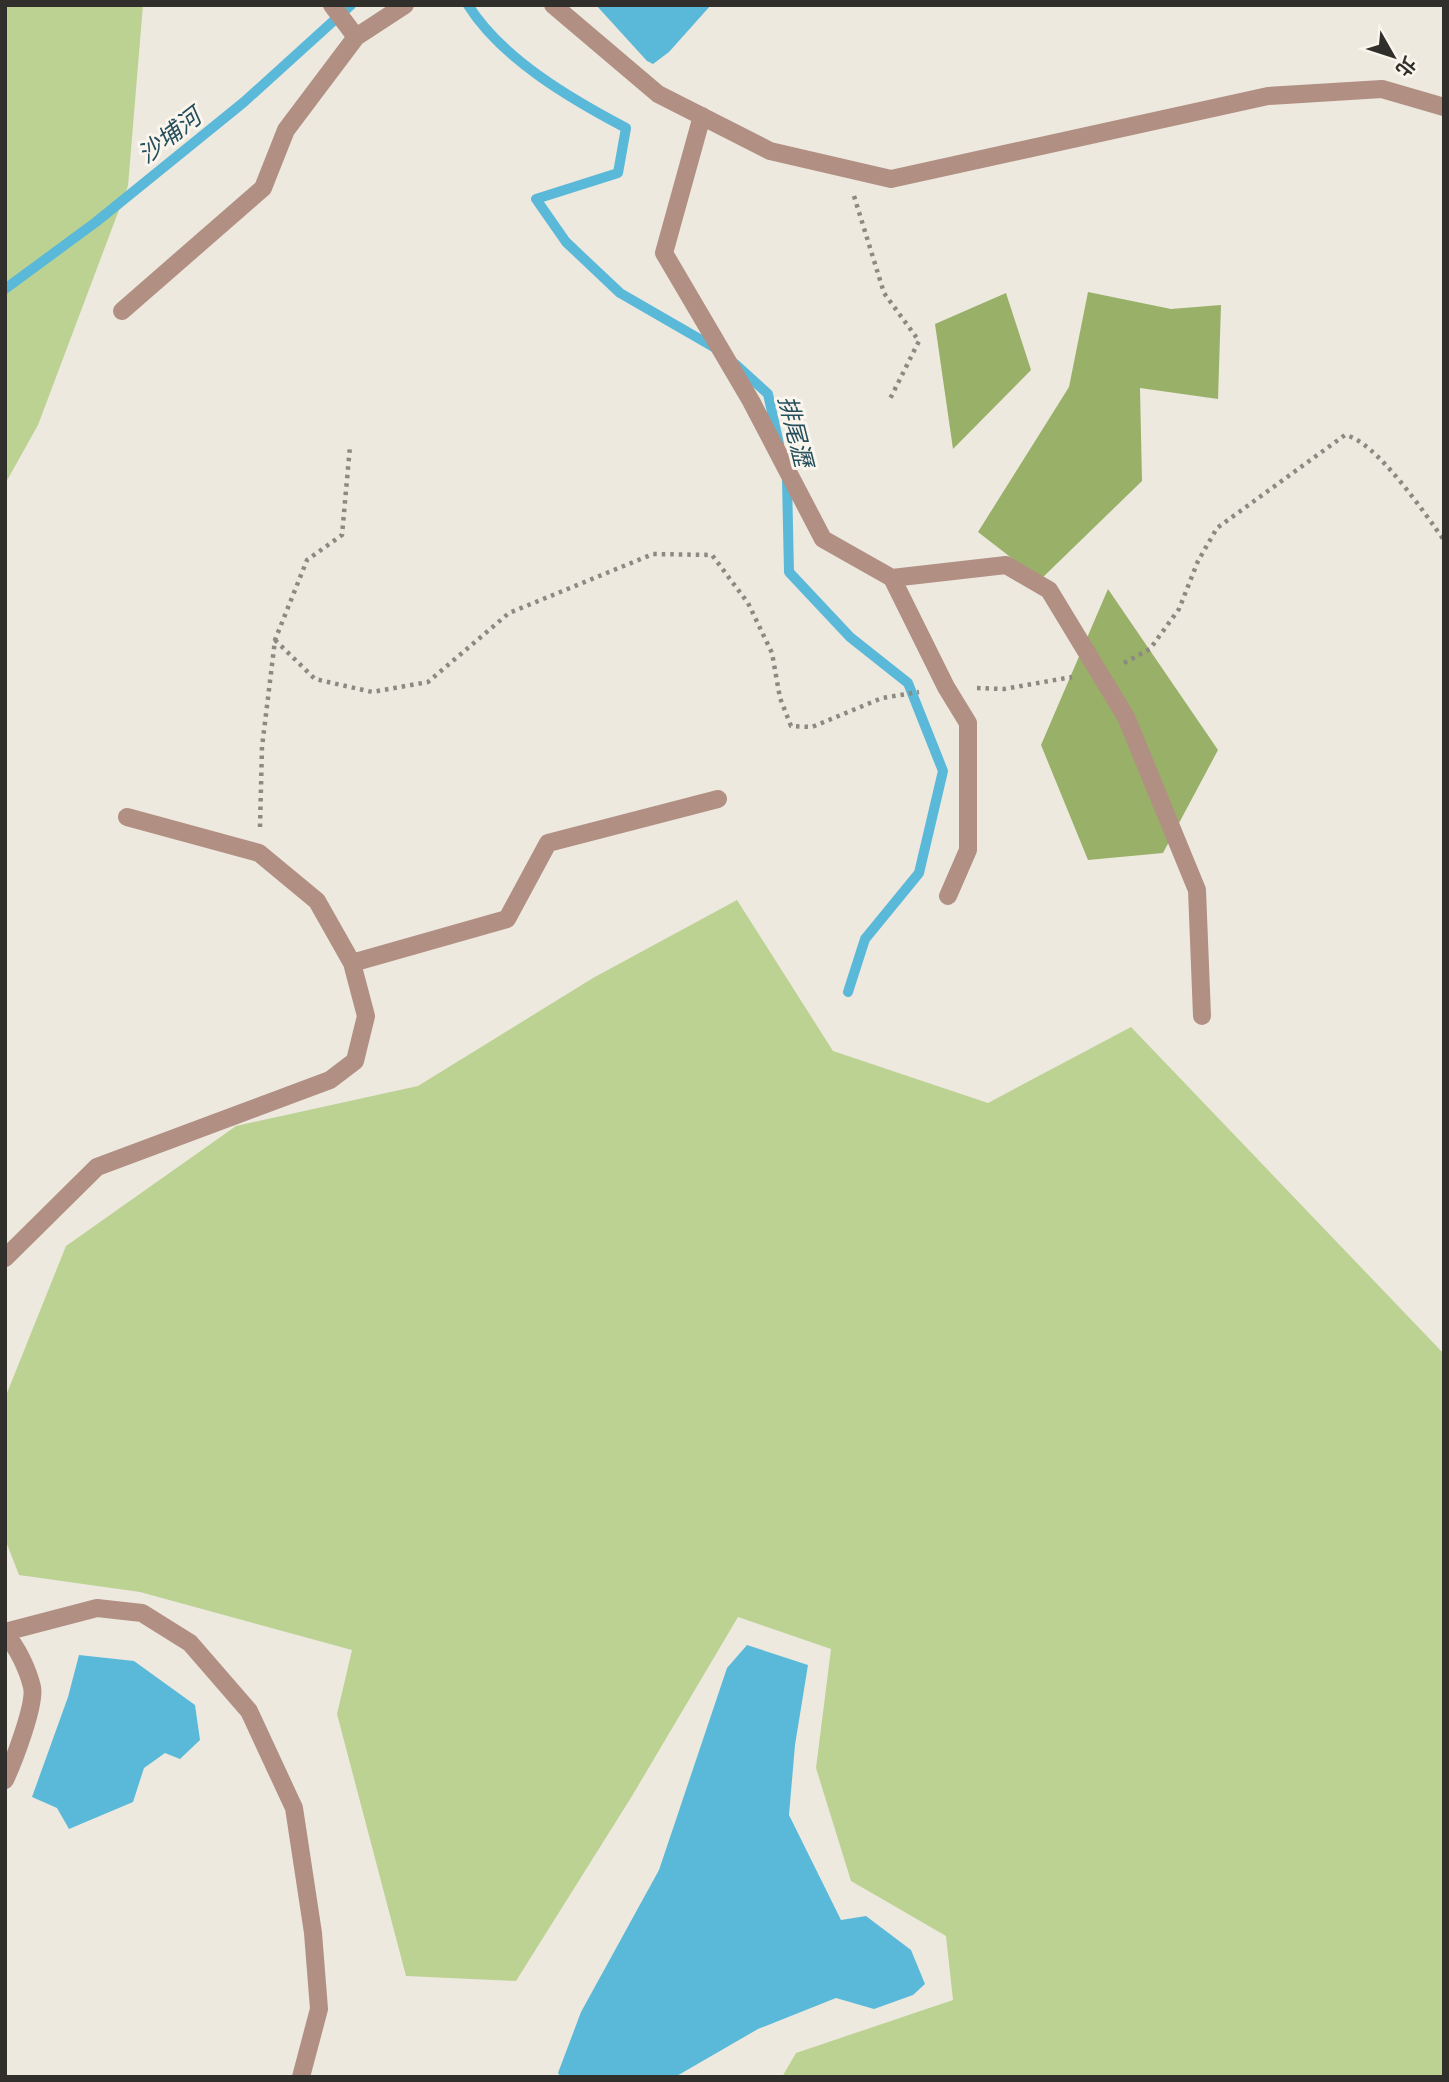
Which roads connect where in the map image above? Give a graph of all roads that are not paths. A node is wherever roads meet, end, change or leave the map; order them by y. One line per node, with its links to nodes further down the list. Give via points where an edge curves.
1 (332, 5): 4 (lane)
2 (405, 5): 4 (lane)
3 (553, 5): 6 (lane, via 658,94)
4 (356, 37): 7 (lane, via 286,130 263,188)
5 (1444, 107): 6 (lane, via 1382,89 1268,96 891,179 770,151)
6 (702, 116): 8 (lane, via 664,253 751,401 823,539)
7 (122, 310)
8 (892, 578): 11 (lane, via 968,723 968,850); 13 (lane, via 1006,565 1049,590 1126,717 1197,890)
9 (718, 799): 12 (lane, via 548,843 507,919)
10 (127, 817): 12 (lane, via 259,853 317,901)
11 (948, 896)
12 (352, 963): 14 (lane, via 366,1016 355,1061 330,1080 97,1167)
13 (1202, 1016)
14 (5, 1258)
15 (5, 1633): 16 (lane, via 33,1689 18,1752); 17 (lane, via 97,1608 142,1613 190,1643 249,1711 294,1808 313,1933 319,2009)
16 (5, 1780)
17 (301, 2077)

